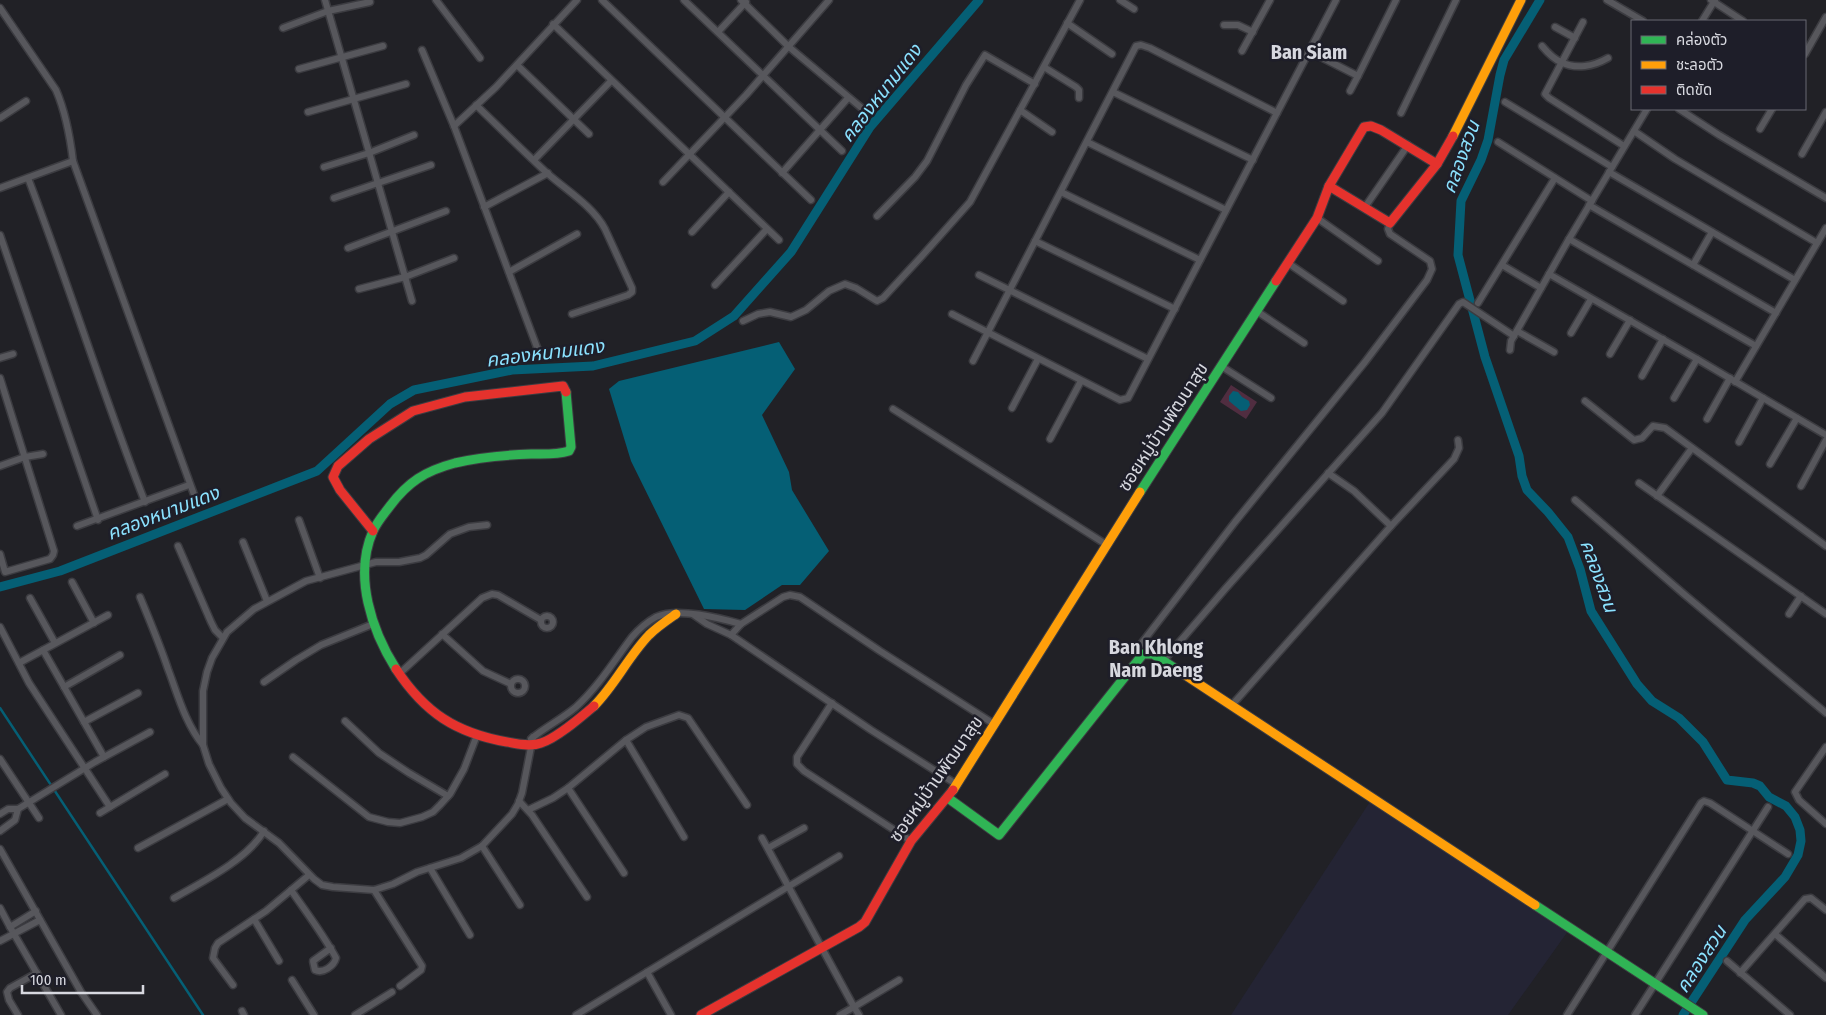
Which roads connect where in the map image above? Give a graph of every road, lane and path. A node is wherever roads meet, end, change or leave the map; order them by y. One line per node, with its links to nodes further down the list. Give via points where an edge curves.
1 (325, 0): 20 (street)
2 (436, 0): 43 (street)
3 (577, 0): 27 (street)
4 (602, 0): 72 (street)
5 (684, 0): 31 (street)
6 (829, 0): 36 (street)
7 (1080, 0): 26 (street)
8 (1120, 0): 19 (street)
9 (1270, 0): 32 (street)
10 (1336, 0): 39 (street)
11 (1396, 0): 50 (street)
12 (1456, 0): 69 (street)
13 (1521, 0): 92 (street)
14 (1607, 0): 22 (street)
15 (1713, 0): 23 (street); 24 (street)
16 (744, 1): 31 (street); 36 (street)
17 (370, 2): 20 (street)
18 (0, 8): 91 (street, via 56,90 68,124)
19 (1134, 9)
20 (328, 11): 30 (street); 42 (street)
21 (1826, 18): 40 (street)
22 (1641, 20)
23 (1703, 20)
24 (1742, 20)
25 (1583, 22): 33 (street)
26 (1067, 23): 41 (street); 47 (street)
27 (553, 24): 46 (street); 51 (street)
28 (1224, 25): 32 (street, via 1238,25)
29 (1555, 27): 33 (street)
30 (283, 28)
31 (718, 32): 49 (street)
32 (1253, 32): 38 (street)
33 (1574, 38): 45 (street)
34 (383, 46): 42 (street)
35 (1542, 46): 45 (street)
36 (790, 47): 49 (street); 57 (street)
37 (422, 50): 74 (street)
38 (1242, 51)
39 (1309, 51): 50 (street); 68 (street)
40 (1806, 52)
41 (1112, 54)
42 (341, 57): 48 (street); 56 (street)
43 (480, 58)
44 (1608, 58): 45 (street, via 1588,66)
45 (1561, 63): 84 (street, via 1546,95)
46 (517, 65): 61 (street); 73 (street)
47 (1044, 67): 53 (street); 58 (street, via 1076,87)
48 (299, 69)
49 (764, 76): 72 (street); 76 (street)
50 (1358, 76): 54 (street)
51 (611, 81): 73 (street); 87 (street)
52 (406, 84): 56 (street)
53 (1035, 84): 63 (street); 114 (street, via 985,55 927,161)
54 (1350, 91)
55 (1114, 92): 68 (street, via 1135,48 1141,45); 81 (street); 90 (street)
56 (353, 98): 67 (street); 86 (street)
57 (848, 98): 62 (street); 76 (street)
58 (1079, 98)
59 (26, 101): 71 (street)
60 (1505, 102): 95 (street)
61 (476, 105): 74 (street); 89 (street)
62 (864, 110)
63 (1020, 110): 78 (street); 154 (street, via 964,211 880,301 845,284 791,317 770,312)
64 (1646, 110): 77 (street)
65 (1681, 110): 107 (street)
66 (1771, 110): 75 (street)
67 (308, 112)
68 (1277, 112): 90 (street)
69 (1401, 112)
70 (1826, 112): 88 (street)
71 (0, 118)
72 (724, 118): 87 (street); 97 (street)
73 (574, 119): 79 (street); 89 (street)
74 (454, 126): 110 (street)
75 (1760, 129)
76 (821, 131): 85 (street); 97 (street)
77 (1634, 131): 84 (street); 127 (street, via 1683,164)
78 (1052, 132)
79 (589, 134)
80 (414, 135): 86 (street)
81 (1088, 142): 105 (street); 113 (street)
82 (1498, 142): 99 (street)
83 (1408, 145): 92 (street, ซอยหมู่บ้านพัฒนาสุข); 102 (street, ซอยหมู่บ้านพัฒนาสุข, via 1377,128 1364,127); 111 (street)
84 (1624, 146): 95 (street)
85 (842, 151)
86 (369, 153): 94 (street); 100 (street)
87 (689, 154): 101 (street); 104 (street)
88 (1802, 154)
89 (534, 160): 96 (street)
90 (1252, 160): 113 (street)
91 (73, 161): 98 (street); 196 (street)
92 (1438, 164): 116 (street)
93 (431, 165): 100 (street)
94 (324, 167)
95 (1611, 169): 109 (street); 121 (street)
96 (548, 173): 110 (street); 151 (street, via 600,220 632,290 631,294)
97 (782, 173): 108 (street)
98 (28, 178): 103 (street); 201 (street)
99 (1555, 178): 109 (street); 133 (street)
100 (377, 182): 106 (street); 119 (street)
101 (663, 182)
102 (1329, 186): 111 (street); 115 (street, ซอยหมู่บ้านพัฒนาสุข)
103 (0, 188)
104 (729, 192): 118 (street); 120 (street)
105 (1061, 192): 126 (street); 130 (street)
106 (334, 198)
107 (1826, 198)
108 (811, 200)
109 (1591, 203): 124 (street); 134 (street)
110 (484, 207): 135 (street)
111 (1365, 207): 116 (street)
112 (446, 210): 119 (street)
113 (1226, 210): 130 (street)
114 (877, 216)
115 (1317, 218): 131 (street); 132 (street, ซอยหมู่บ้านพัฒนาสุข)
116 (1390, 223): 234 (street, via 1390,234 1430,261 1432,269 1427,280)
117 (1826, 228): 127 (street)
118 (767, 229): 125 (street); 140 (street)
119 (392, 232): 128 (street); 138 (street)
120 (692, 232)
121 (1712, 232): 134 (street); 139 (street)
122 (0, 234): 202 (street)
123 (577, 234): 135 (street)
124 (1569, 239): 136 (street); 160 (street)
125 (779, 240)
126 (1035, 241): 143 (street); 148 (street)
127 (1818, 243): 139 (street)
128 (348, 248)
129 (454, 258): 138 (street)
130 (1200, 260): 148 (street)
131 (1378, 261)
132 (1288, 264): 146 (street); 149 (street, ซอยหมู่บ้านพัฒนาสุข)
133 (1502, 265): 141 (street); 147 (street)
134 (1693, 265): 150 (street)
135 (509, 272): 161 (street)
136 (1549, 274): 141 (street); 144 (street)
137 (979, 275): 143 (street)
138 (405, 277): 142 (street); 145 (street)
139 (1796, 280): 150 (street)
140 (714, 285)
141 (1541, 288): 156 (street)
142 (359, 289)
143 (1010, 291): 155 (street); 168 (street)
144 (1591, 299): 153 (street); 157 (street)
145 (412, 301)
146 (1343, 301)
147 (1478, 303)
148 (1175, 309): 168 (street)
149 (1257, 311): 159 (street); 171 (street, ซอยหมู่บ้านพัฒนาสุข)
150 (1776, 313): 160 (street)
151 (572, 314)
152 (952, 314): 155 (street)
153 (1630, 320): 158 (street); 165 (street)
154 (743, 321)
155 (987, 333): 167 (street); 170 (street)
156 (1516, 333): 162 (street); 163 (street); 194 (street, via 1463,302 1458,305 1397,394)
157 (1572, 334)
158 (1663, 339): 169 (street); 172 (street)
159 (1304, 343)
160 (1756, 346): 174 (street)
161 (538, 350)
162 (1510, 350)
163 (1554, 352)
164 (13, 354): 166 (street)
165 (1610, 354)
166 (0, 358)
167 (1038, 359): 175 (street); 180 (street)
168 (1148, 359): 175 (street, via 1125,400)
169 (1697, 359): 174 (street); 177 (street)
170 (974, 361)
171 (1221, 366): 176 (street); 209 (street, ซอยหมู่บ้านพัฒนาสุข)
172 (1642, 376)
173 (0, 378): 191 (street)
174 (1732, 380): 178 (street); 183 (street)
175 (1081, 381): 185 (street)
176 (1270, 398)
177 (1674, 398)
178 (1764, 398): 182 (street); 188 (street)
179 (1585, 401): 189 (street, via 1632,438 1640,439 1656,426)
180 (1012, 408)
181 (893, 409): 209 (street)
182 (1797, 418): 184 (street); 192 (street)
183 (1707, 419)
184 (1826, 435)
185 (1050, 439)
186 (1458, 440): 206 (street, via 1459,448 1454,459)
187 (1826, 440): 197 (street)
188 (1739, 442)
189 (1692, 448): 198 (street); 211 (street)
190 (43, 454): 191 (street)
191 (25, 457): 193 (street); 212 (street, via 53,555 5,572)
192 (1770, 464)
193 (0, 466)
194 (1328, 473): 206 (street, via 1354,491); 237 (street)
195 (1639, 483): 198 (street)
196 (189, 485): 199 (street); 201 (street)
197 (1801, 486)
198 (1657, 496): 216 (street)
199 (196, 500)
200 (1575, 500): 246 (street)
201 (145, 502): 202 (street)
202 (98, 520): 205 (street)
203 (299, 520): 214 (street)
204 (487, 525): 213 (street, via 450,534 420,558)
205 (78, 526)
206 (1391, 526): 245 (street)
207 (373, 531): 207 (street, via 394,500 413,480 441,467 472,460 568,451 571,448 565,387 465,396 431,405 412,411 369,439 338,466 333,477); 213 (street)
208 (242, 542): 219 (street)
209 (1107, 545): 249 (street, ซอยหมู่บ้านพัฒนาสุข)
210 (178, 546): 232 (street, via 211,622)
211 (1826, 546)
212 (0, 554)
213 (365, 565): 214 (street); 227 (street)
214 (320, 578): 219 (street, via 290,588)
215 (72, 582): 226 (street)
216 (1801, 596): 221 (street); 222 (street)
217 (140, 597): 254 (street, via 185,716)
218 (30, 598): 233 (street)
219 (267, 601): 232 (street)
220 (676, 614): 224 (street); 253 (street, via 653,630 604,695 581,718 542,743)
221 (1789, 614)
222 (1826, 614)
223 (108, 615): 226 (street)
224 (694, 615): 228 (street); 231 (street)
225 (541, 620): 230 (street, via 492,594 482,598)
226 (94, 623): 233 (street)
227 (373, 624): 239 (street); 240 (street, via 321,645)
228 (741, 624): 231 (street); 249 (street, via 783,597 800,597)
229 (0, 627): 238 (street)
230 (442, 634): 239 (street); 241 (street, via 483,671)
231 (731, 635): 244 (street)
232 (223, 638): 254 (street, via 207,672)
233 (56, 643): 235 (street)
234 (1141, 644)
235 (43, 650): 238 (street); 242 (street)
236 (120, 655): 242 (street)
237 (1164, 660): 245 (street); 264 (street, via 1153,654 1143,654 999,834)
238 (19, 663): 259 (street)
239 (399, 674): 251 (street, via 417,698 434,712 454,726)
240 (264, 682)
241 (511, 684)
242 (64, 687): 248 (street)
243 (138, 693): 248 (street)
244 (832, 703): 261 (street); 283 (street, via 797,757 797,764)
245 (1232, 705): 311 (street)
246 (1826, 713)
247 (345, 721): 263 (street, via 379,753)
248 (84, 722): 257 (street)
249 (994, 724): 261 (street, ซอยหมู่บ้านพัฒนาสุข)
250 (150, 732): 257 (street)
251 (477, 734): 253 (street, via 505,742); 263 (street, via 464,769)
252 (626, 740): 262 (street); 268 (street, via 657,722 684,715); 281 (street)
253 (529, 742): 266 (street)
254 (203, 745): 265 (street, via 209,764)
255 (1826, 747): 276 (street, via 1795,792)
256 (293, 756): 263 (street, via 376,820 409,822 433,812)
257 (104, 757): 259 (street)
258 (0, 759): 267 (street)
259 (84, 768): 267 (street); 269 (street)
260 (165, 774): 269 (street)
261 (956, 784): 264 (street, ซอยหมู่บ้านพัฒนาสุข)
262 (568, 788): 272 (street); 291 (street)
263 (448, 796)
264 (948, 798): 283 (street, ซอยหมู่บ้านพัฒนาสุข)
265 (228, 799): 280 (street, via 245,818); 285 (street)
266 (519, 801): 272 (street); 284 (street, via 512,814)
267 (28, 803): 271 (street); 275 (street)
268 (747, 806)
269 (110, 807): 273 (street)
270 (1768, 807): 278 (street)
271 (18, 809): 274 (street, via 8,809); 279 (street, via 15,820)
272 (528, 810): 296 (street)
273 (100, 813)
274 (0, 814)
275 (39, 818)
276 (1826, 824)
277 (804, 828): 286 (street)
278 (1753, 830): 288 (street); 311 (street, via 1710,803 1701,803); 320 (street)
279 (0, 831)
280 (264, 831): 292 (street); 297 (street, via 249,851)
281 (684, 838)
282 (762, 838): 286 (street)
283 (911, 841): 309 (street, ซอยหมู่บ้านพัฒนาสุข, via 865,922)
284 (482, 846): 290 (street, via 461,858); 298 (street)
285 (138, 848)
286 (768, 848): 293 (street)
287 (0, 849): 301 (street)
288 (1788, 854)
289 (839, 856): 293 (street)
290 (430, 868): 295 (street); 307 (street)
291 (624, 873)
292 (309, 875): 294 (street); 295 (street, via 322,885)
293 (789, 886): 309 (street); 314 (street)
294 (291, 890): 302 (street); 310 (street)
295 (374, 890): 322 (street, via 422,966)
296 (587, 896)
297 (174, 898)
298 (520, 905)
299 (0, 908): 304 (street)
300 (1826, 910): 305 (street, via 1811,898 1805,899)
301 (36, 911): 303 (street); 304 (street)
302 (254, 919): 312 (street); 321 (street, via 214,948 213,958)
303 (40, 920): 306 (street); 328 (street)
304 (10, 927): 306 (street)
305 (1775, 934): 316 (street); 317 (street)
306 (15, 935): 308 (street); 315 (street)
307 (470, 935)
308 (0, 941)
309 (821, 947): 324 (street); 333 (street, ซอยหมู่บ้านพัฒนาสุข)
310 (331, 948)
311 (1607, 951): 320 (street); 336 (street)
312 (279, 961)
313 (1727, 961): 316 (street)
314 (647, 972): 331 (street); 332 (street)
315 (37, 973): 326 (street, via 8,992); 327 (street)
316 (1740, 973): 338 (street)
317 (1826, 978)
318 (292, 980): 329 (street)
319 (899, 980): 324 (street)
320 (1655, 982): 325 (street); 337 (street)
321 (233, 985)
322 (400, 986)
323 (392, 992): 330 (street)
324 (854, 1007): 334 (street); 335 (street)
325 (1699, 1012)
326 (18, 1015)
327 (61, 1015)
328 (97, 1015)
329 (314, 1015)
330 (355, 1015)
331 (576, 1015)
332 (671, 1015)
333 (701, 1015)
334 (840, 1015)
335 (860, 1015)
336 (1567, 1015)
337 (1635, 1015)
338 (1790, 1015)

